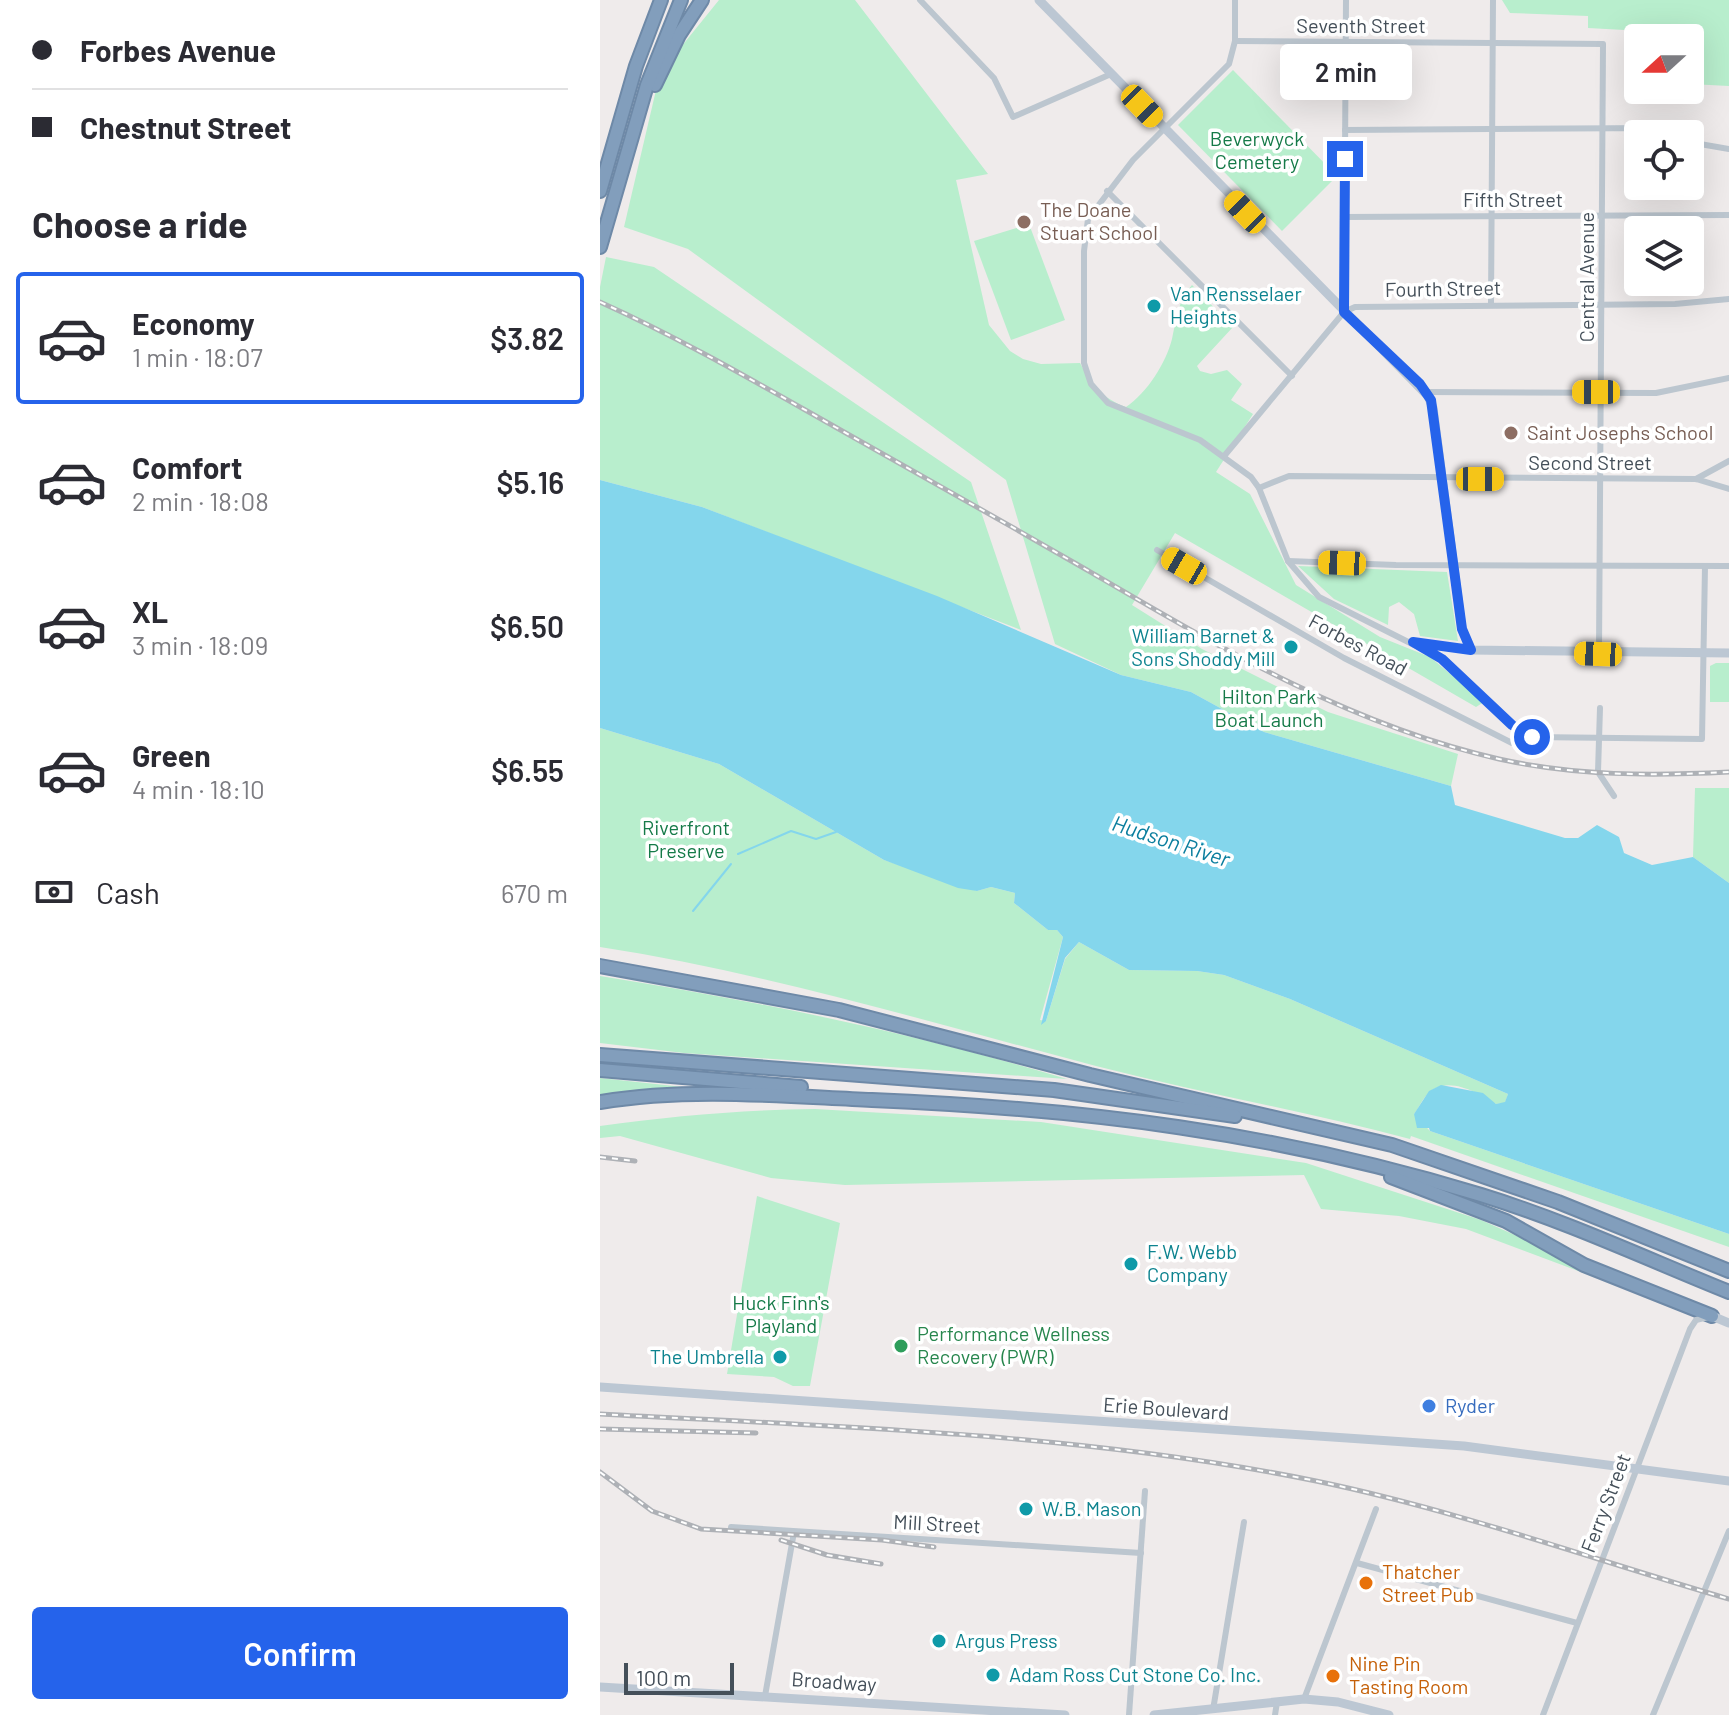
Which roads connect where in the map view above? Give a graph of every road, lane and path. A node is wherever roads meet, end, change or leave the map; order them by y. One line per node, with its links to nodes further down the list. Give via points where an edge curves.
1 (654, 0): 15 (highway)
2 (661, 0): 15 (highway)
3 (681, 0): 23 (highway)
4 (702, 0): 23 (highway, via 665,61)
5 (920, 0): 14 (street, via 994,78 1013,117)
6 (1039, 0): 14 (street)
7 (1235, 0): 10 (street)
8 (1346, 0): 11 (street)
9 (1493, 0): 12 (street)
10 (1235, 41): 11 (street, Seventh Street); 16 (street, via 1229,64)
11 (1346, 42): 12 (street, Seventh Street); 18 (street)
12 (1493, 43): 13 (street, Seventh Street); 19 (street)
13 (1603, 44): 20 (street, Central Avenue)
14 (1111, 74): 16 (street)
15 (632, 78): 24 (highway)
16 (1163, 128): 25 (street); 34 (street)
17 (1624, 129): 20 (street)
18 (1345, 130): 19 (street); 29 (street)
19 (1493, 130): 20 (street); 28 (street)
20 (1604, 130): 26 (street, Central Avenue)
21 (1704, 145): 22 (street)
22 (1729, 149)
23 (623, 162): 30 (highway)
24 (600, 191)
25 (1107, 191): 35 (street); 39 (street, via 1085,230 1082,344 1091,384 1117,409 1200,440)
26 (1604, 215): 27 (street, Fifth Street); 28 (street, Fifth Street); 32 (street, Central Avenue)
27 (1729, 215)
28 (1494, 216): 29 (street, Fifth Street); 33 (street)
29 (1344, 217): 34 (street)
30 (600, 247)
31 (1729, 299): 32 (street, Fourth Street)
32 (1603, 304): 33 (street, Fourth Street); 38 (street, Central Avenue)
33 (1491, 305): 34 (street, Fourth Street, via 1360,306)
34 (1344, 312): 35 (street); 37 (street)
35 (1292, 376): 39 (street)
36 (1729, 378): 38 (street, via 1656,393)
37 (1425, 392): 38 (street); 41 (street, via 1433,408)
38 (1603, 392): 42 (street, Central Avenue)
39 (1225, 455): 44 (street)
40 (1729, 461): 43 (street)
41 (1443, 479): 42 (street, Second Street); 44 (street, Second Street, via 1289,476); 48 (street)
42 (1601, 479): 43 (street, Second Street); 49 (street, Central Avenue)
43 (1696, 479): 45 (street, Second Street)
44 (1259, 488): 47 (street)
45 (1729, 489)
46 (1157, 550): 58 (street, Forbes Road, via 1344,658 1512,743 1536,745)
47 (1288, 561): 48 (street); 52 (street, via 1319,597)
48 (1455, 564): 49 (street); 53 (street, via 1462,629)
49 (1600, 566): 50 (street); 56 (street, Central Avenue)
50 (1705, 566): 51 (street); 54 (street)
51 (1729, 566)
52 (1413, 642): 53 (street); 58 (street, via 1470,682 1520,732)
53 (1471, 650): 56 (street)
54 (1703, 653): 55 (street); 56 (street); 59 (street, Forbes Road, via 1702,739)
55 (1729, 653)
56 (1598, 654)
57 (1600, 708): 59 (street)
58 (1549, 739): 59 (street, Forbes Road)
59 (1599, 739): 60 (street, via 1598,772)
60 (1614, 796)
61 (600, 963): 67 (highway, via 870,1018 1355,1135)
62 (600, 1055): 67 (highway, via 1123,1098 1258,1121)
63 (600, 1070): 64 (highway)
64 (935, 1100): 65 (highway, via 735,1093); 66 (highway, via 1141,1119)
65 (600, 1105)
66 (1355, 1161): 69 (highway, via 1518,1208); 70 (highway, via 1506,1221 1584,1265)
67 (1445, 1164): 68 (highway, via 1558,1202)
68 (1729, 1271)
69 (1729, 1292)
70 (1712, 1316): 71 (street); 73 (street, Ferry Street, via 1692,1323)
71 (1729, 1323)
72 (600, 1387): 73 (street, Erie Boulevard, via 1464,1446)
73 (1637, 1468): 74 (street, Erie Boulevard); 83 (street, Ferry Street)
74 (1729, 1481)
75 (1145, 1491): 81 (street)
76 (1376, 1509): 82 (street)
77 (1244, 1522): 88 (street)
78 (731, 1527): 80 (street, Mill Street)
79 (1729, 1531): 96 (street)
80 (794, 1532): 81 (street, Mill Street); 85 (street)
81 (1141, 1553): 91 (street)
82 (1357, 1563): 83 (street); 86 (street)
83 (1577, 1623): 95 (street, Ferry Street)
84 (600, 1687): 85 (street, Broadway)
85 (765, 1696): 89 (street, Broadway)
86 (1304, 1699): 87 (street); 94 (street)
87 (1277, 1702): 88 (street); 93 (street)
88 (1213, 1710): 92 (street)
89 (1009, 1714): 90 (street, Broadway)
90 (1065, 1715)
91 (1129, 1715)
92 (1154, 1715)
93 (1275, 1715)
94 (1389, 1715)
95 (1543, 1715)
96 (1653, 1715)

